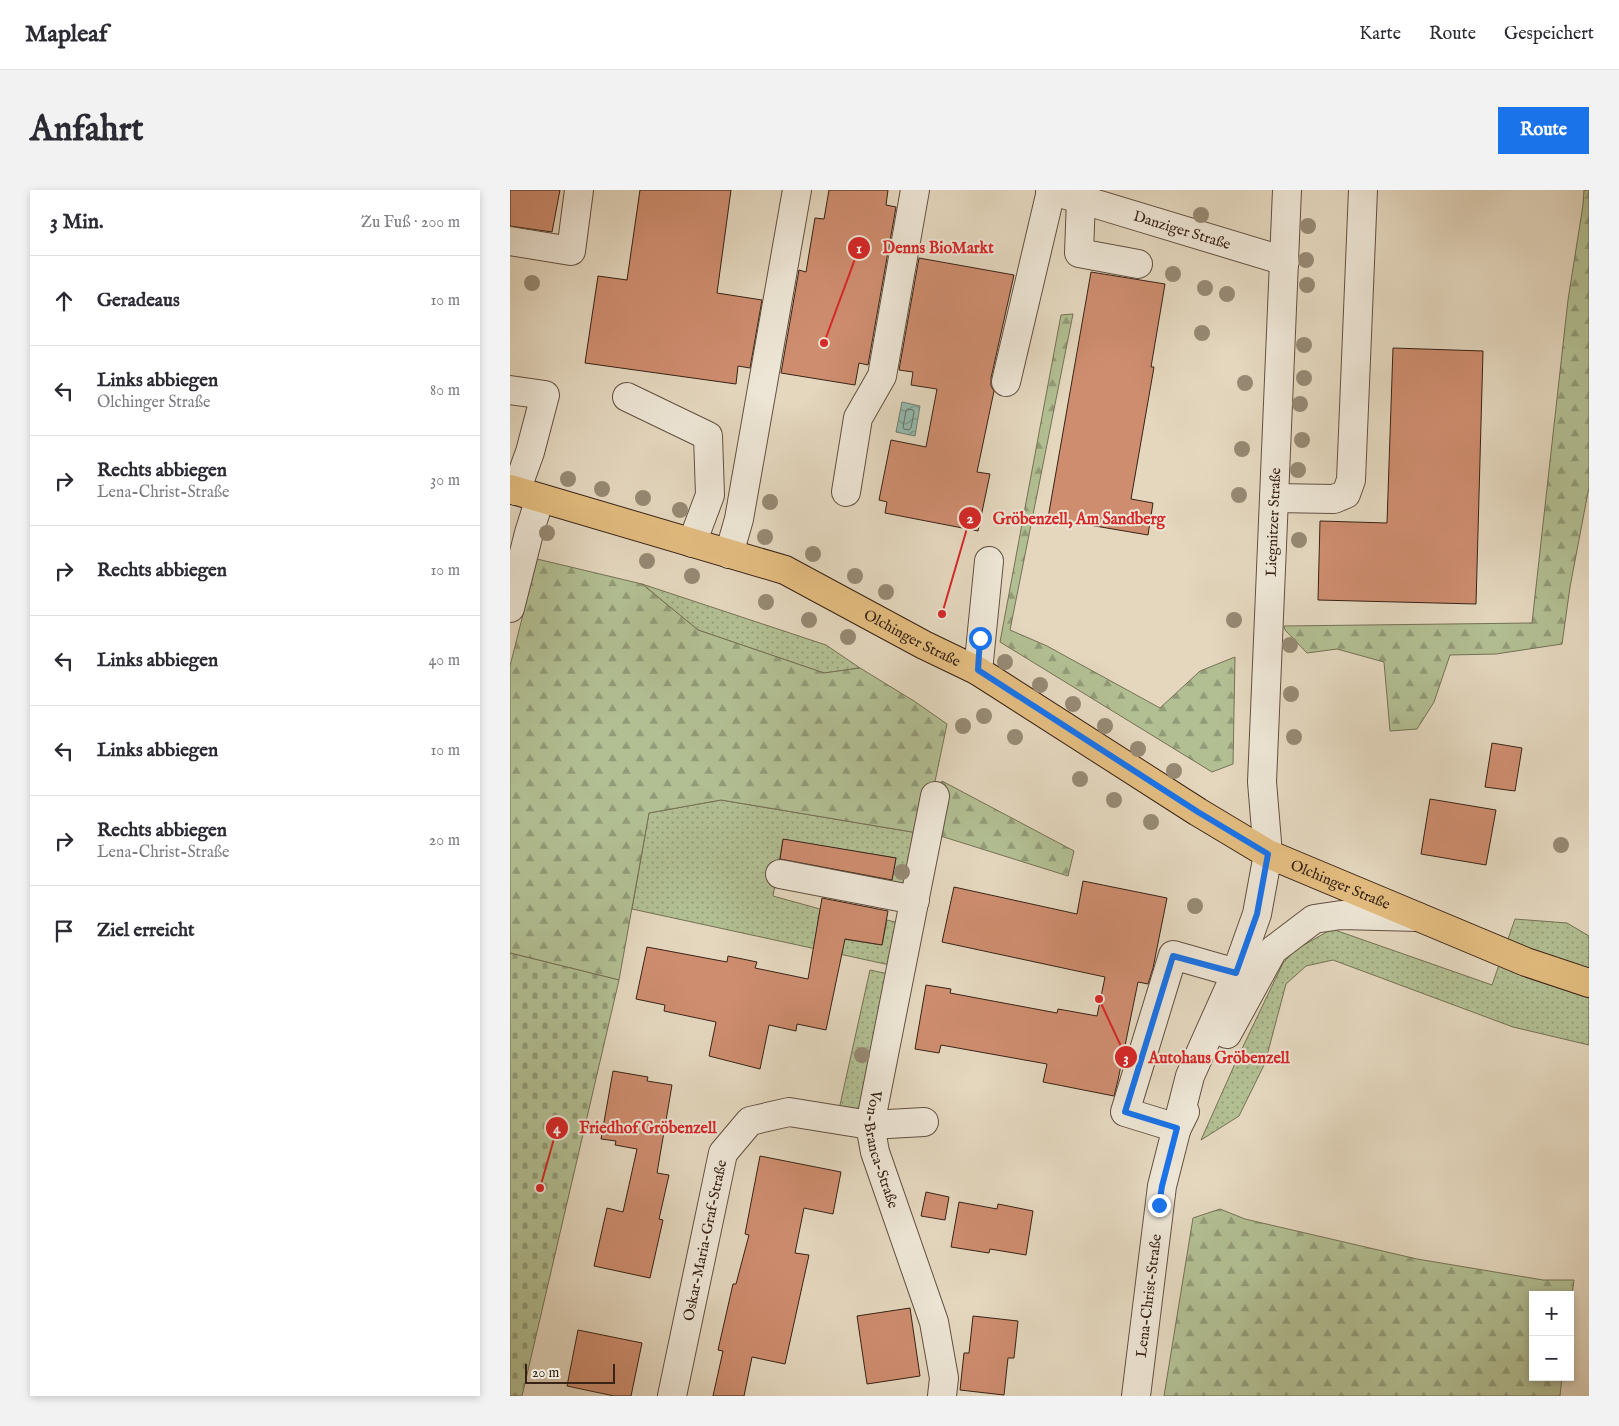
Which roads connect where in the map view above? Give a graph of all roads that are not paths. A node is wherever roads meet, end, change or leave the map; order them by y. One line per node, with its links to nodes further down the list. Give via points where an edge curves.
1 (579, 190): 8 (street, via 571,251)
2 (797, 190): 18 (street, via 739,519)
3 (915, 190): 14 (street, via 882,376 858,418)
4 (1051, 190): 7 (street, Danziger Straße); 11 (street)
5 (1287, 190): 9 (street, Liegnitzer Straße)
6 (1363, 190): 16 (street, via 1351,480 1346,494 1334,499)
7 (1081, 199): 9 (street, Danziger Straße); 10 (street, via 1079,253)
8 (510, 241)
9 (1285, 261): 16 (street, Liegnitzer Straße)
10 (1138, 264)
11 (1006, 382)
12 (510, 390): 15 (street, via 545,396)
13 (627, 397): 17 (street, via 708,436 710,495)
14 (846, 492)
15 (522, 493): 17 (main road, Olchinger Straße); 20 (street, via 529,533)
16 (1274, 498): 23 (street, Liegnitzer Straße, via 1262,782)
17 (692, 543): 18 (main road, Olchinger Straße)
18 (729, 554): 21 (main road, Olchinger Straße, via 785,570 924,645)
19 (989, 562): 21 (street)
20 (510, 608)
21 (978, 670): 23 (main road, Olchinger Straße)
22 (935, 796): 25 (street, Von-Branca-Straße)
23 (1268, 854): 26 (main road, Olchinger Straße); 27 (street, Lena-Christ-Straße, via 1257,914)
24 (780, 874): 25 (street)
25 (915, 900): 30 (street, Von-Branca-Straße)
26 (1420, 918): 28 (main road, Olchinger Straße, via 1526,962); 31 (street, via 1341,915 1314,919 1273,950)
27 (1236, 973): 31 (street, Lena-Christ-Straße, via 1190,1076); 31 (street, via 1173,956 1125,1112)
28 (1589, 982)
29 (924, 1122): 30 (street, Oskar-Maria-Graf-Straße)
30 (870, 1125): 32 (street, Oskar-Maria-Graf-Straße, via 789,1112 750,1121 723,1153); 33 (street, Von-Branca-Straße, via 875,1152 934,1322 944,1378)
31 (1177, 1128): 34 (street, Lena-Christ-Straße, via 1162,1186)
32 (672, 1396)
33 (942, 1396)
34 (1136, 1396)

